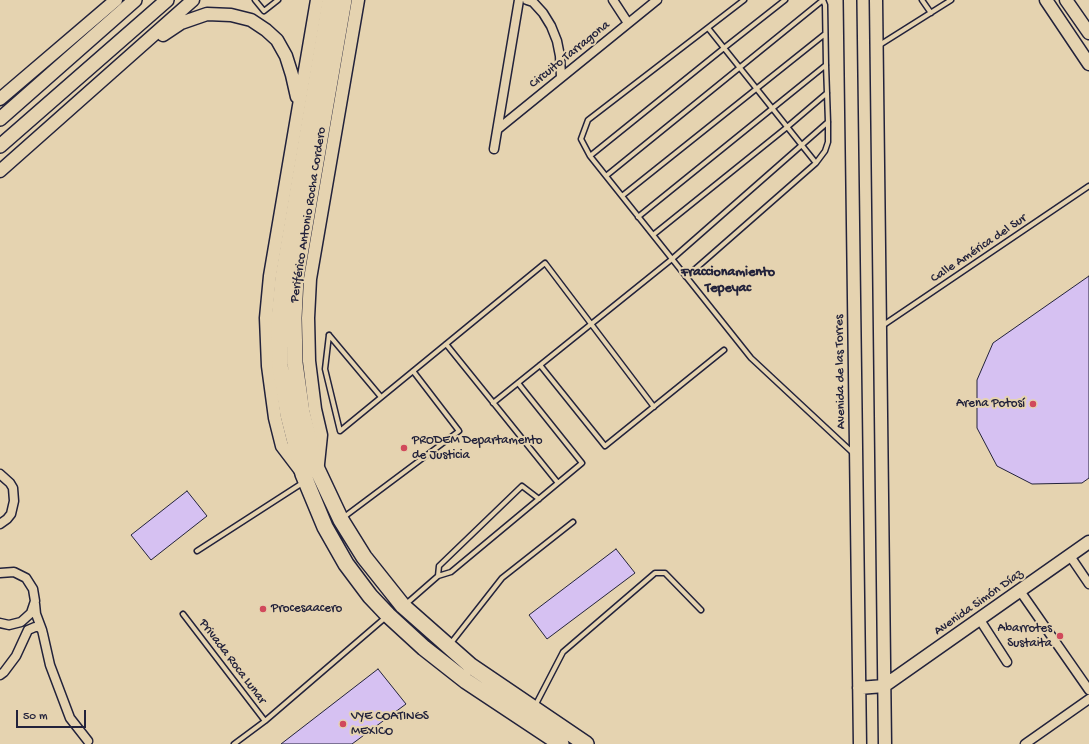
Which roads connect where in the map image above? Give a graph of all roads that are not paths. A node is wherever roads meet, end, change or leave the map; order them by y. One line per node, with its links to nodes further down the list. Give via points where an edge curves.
1 (116, 0): 38 (main road)
2 (136, 0): 41 (main road)
3 (167, 0): 45 (main road)
4 (193, 0): 31 (main road)
5 (255, 0): 6 (lane, via 264,11)
6 (278, 0)
7 (317, 0): 39 (main road)
8 (330, 0): 68 (highway, Periférico Antonio Rocha Cordero, via 282,277 279,318 280,365 288,415)
9 (344, 0): 68 (highway, Periférico Antonio Rocha Cordero, via 296,278 295,363 302,412)
10 (358, 0): 70 (main road, via 310,279 309,361 321,435)
11 (519, 0): 44 (street)
12 (527, 0): 35 (street, via 533,2 551,26 560,56)
13 (612, 0): 25 (street)
14 (657, 0): 25 (street, Circuito Tarragona)
15 (744, 0): 26 (lane)
16 (786, 0): 29 (lane)
17 (823, 0): 28 (lane); 34 (lane)
18 (850, 0): 69 (main road, Avenida de las Torres)
19 (876, 0): 30 (main road)
20 (922, 0): 24 (lane)
21 (951, 0): 24 (lane)
22 (1046, 0): 32 (main road)
23 (1066, 0): 27 (main road)
24 (931, 13): 30 (lane)
25 (628, 24): 35 (street, Circuito Tarragona)
26 (708, 28): 29 (lane); 48 (lane, via 588,120 581,139)
27 (1089, 33)
28 (825, 34): 33 (lane); 36 (lane)
29 (724, 48): 34 (lane); 48 (lane)
30 (876, 48): 59 (main road)
31 (127, 59): 39 (main road, via 181,23 208,14 231,15 251,20 277,40 286,56); 50 (main road)
32 (1089, 64)
33 (826, 65): 37 (lane); 40 (lane)
34 (740, 68): 36 (lane); 51 (lane)
35 (561, 78): 44 (street, Circuito Tarragona)
36 (756, 89): 40 (lane); 53 (lane)
37 (827, 93): 42 (lane); 43 (lane)
38 (0, 99)
39 (299, 103): 72 (main road, via 270,276 266,318 268,366 275,418 282,446)
40 (772, 109): 43 (lane); 54 (lane)
41 (0, 119)
42 (828, 122): 46 (lane); 49 (lane, via 827,147)
43 (786, 128): 46 (lane); 55 (lane)
44 (498, 129): 47 (street)
45 (0, 146)
46 (801, 146): 49 (lane); 56 (lane)
47 (494, 149)
48 (590, 156): 51 (lane)
49 (816, 164): 57 (lane)
50 (0, 171)
51 (606, 176): 53 (lane)
52 (1089, 186): 59 (lane, Calle América del Sur)
53 (622, 196): 54 (lane)
54 (638, 216): 55 (lane)
55 (653, 235): 56 (lane)
56 (672, 259): 57 (lane); 58 (lane)
57 (686, 277): 69 (lane, via 750,358)
58 (591, 324): 60 (lane, via 545,263); 62 (lane); 67 (lane)
59 (880, 328): 98 (main road)
60 (446, 344): 63 (lane); 66 (lane)
61 (724, 350): 67 (lane)
62 (540, 365): 64 (lane); 67 (lane, via 605,446)
63 (413, 371): 65 (lane); 75 (lane, via 459,431)
64 (518, 383): 66 (lane); 73 (lane, via 582,463)
65 (381, 398): 65 (lane, via 340,431 325,369 329,335)
66 (493, 403): 73 (lane)
67 (654, 407)
68 (301, 441): 70 (highway, Periférico Antonio Rocha Cordero); 72 (highway, Periférico Antonio Rocha Cordero)
69 (856, 456): 99 (main road, Avenida de las Torres)
70 (317, 469): 75 (highway, Periférico Antonio Rocha Cordero)
71 (0, 474): 77 (street, via 10,482 14,501 11,514)
72 (304, 477): 79 (lane); 89 (highway, Periférico Antonio Rocha Cordero, via 325,527 346,564)
73 (558, 483): 74 (lane)
74 (538, 499): 82 (lane, via 451,572); 82 (lane, via 522,486 439,566)
75 (340, 520): 86 (highway, Periférico Antonio Rocha Cordero, via 364,557)
76 (573, 522): 95 (lane, via 502,578)
77 (0, 524)
78 (1089, 542): 80 (main road, Avenida Simón Díaz)
79 (197, 551)
80 (1070, 556): 83 (street); 84 (main road, Avenida Simón Díaz)
81 (0, 573): 85 (street, via 14,572 26,578 33,589)
82 (438, 576): 86 (lane)
83 (1089, 584)
84 (1020, 591): 90 (main road, Avenida Simón Díaz); 100 (street)
85 (35, 602): 92 (street, via 27,617 21,622); 93 (street)
86 (403, 606): 95 (highway, Periférico Antonio Rocha Cordero)
87 (700, 610): 102 (lane, via 665,573 655,573 563,652)
88 (183, 614): 103 (lane, Privada Roca Lunar)
89 (388, 615): 103 (lane); 106 (highway, Periférico Antonio Rocha Cordero, via 466,681)
90 (980, 620): 96 (street); 98 (main road, Avenida Simón Díaz)
91 (0, 623): 92 (street)
92 (9, 625): 94 (street, via 20,627)
93 (42, 630): 94 (street, via 35,627 28,630); 104 (street, via 50,665 64,704 70,718)
94 (25, 635): 97 (street, via 16,656)
95 (448, 646): 102 (highway, Periférico Antonio Rocha Cordero, via 471,666)
96 (1007, 662)
97 (0, 676)
98 (884, 686): 99 (main road); 109 (main road)
99 (859, 688): 108 (main road, Avenida de las Torres)
100 (1089, 690)
101 (1089, 699): 110 (street)
102 (533, 709): 107 (highway, Periférico Antonio Rocha Cordero)
103 (265, 721): 105 (lane)
104 (88, 743)
105 (234, 744)
106 (561, 744)
107 (586, 744)
108 (860, 744)
109 (885, 744)
110 (1025, 744)

